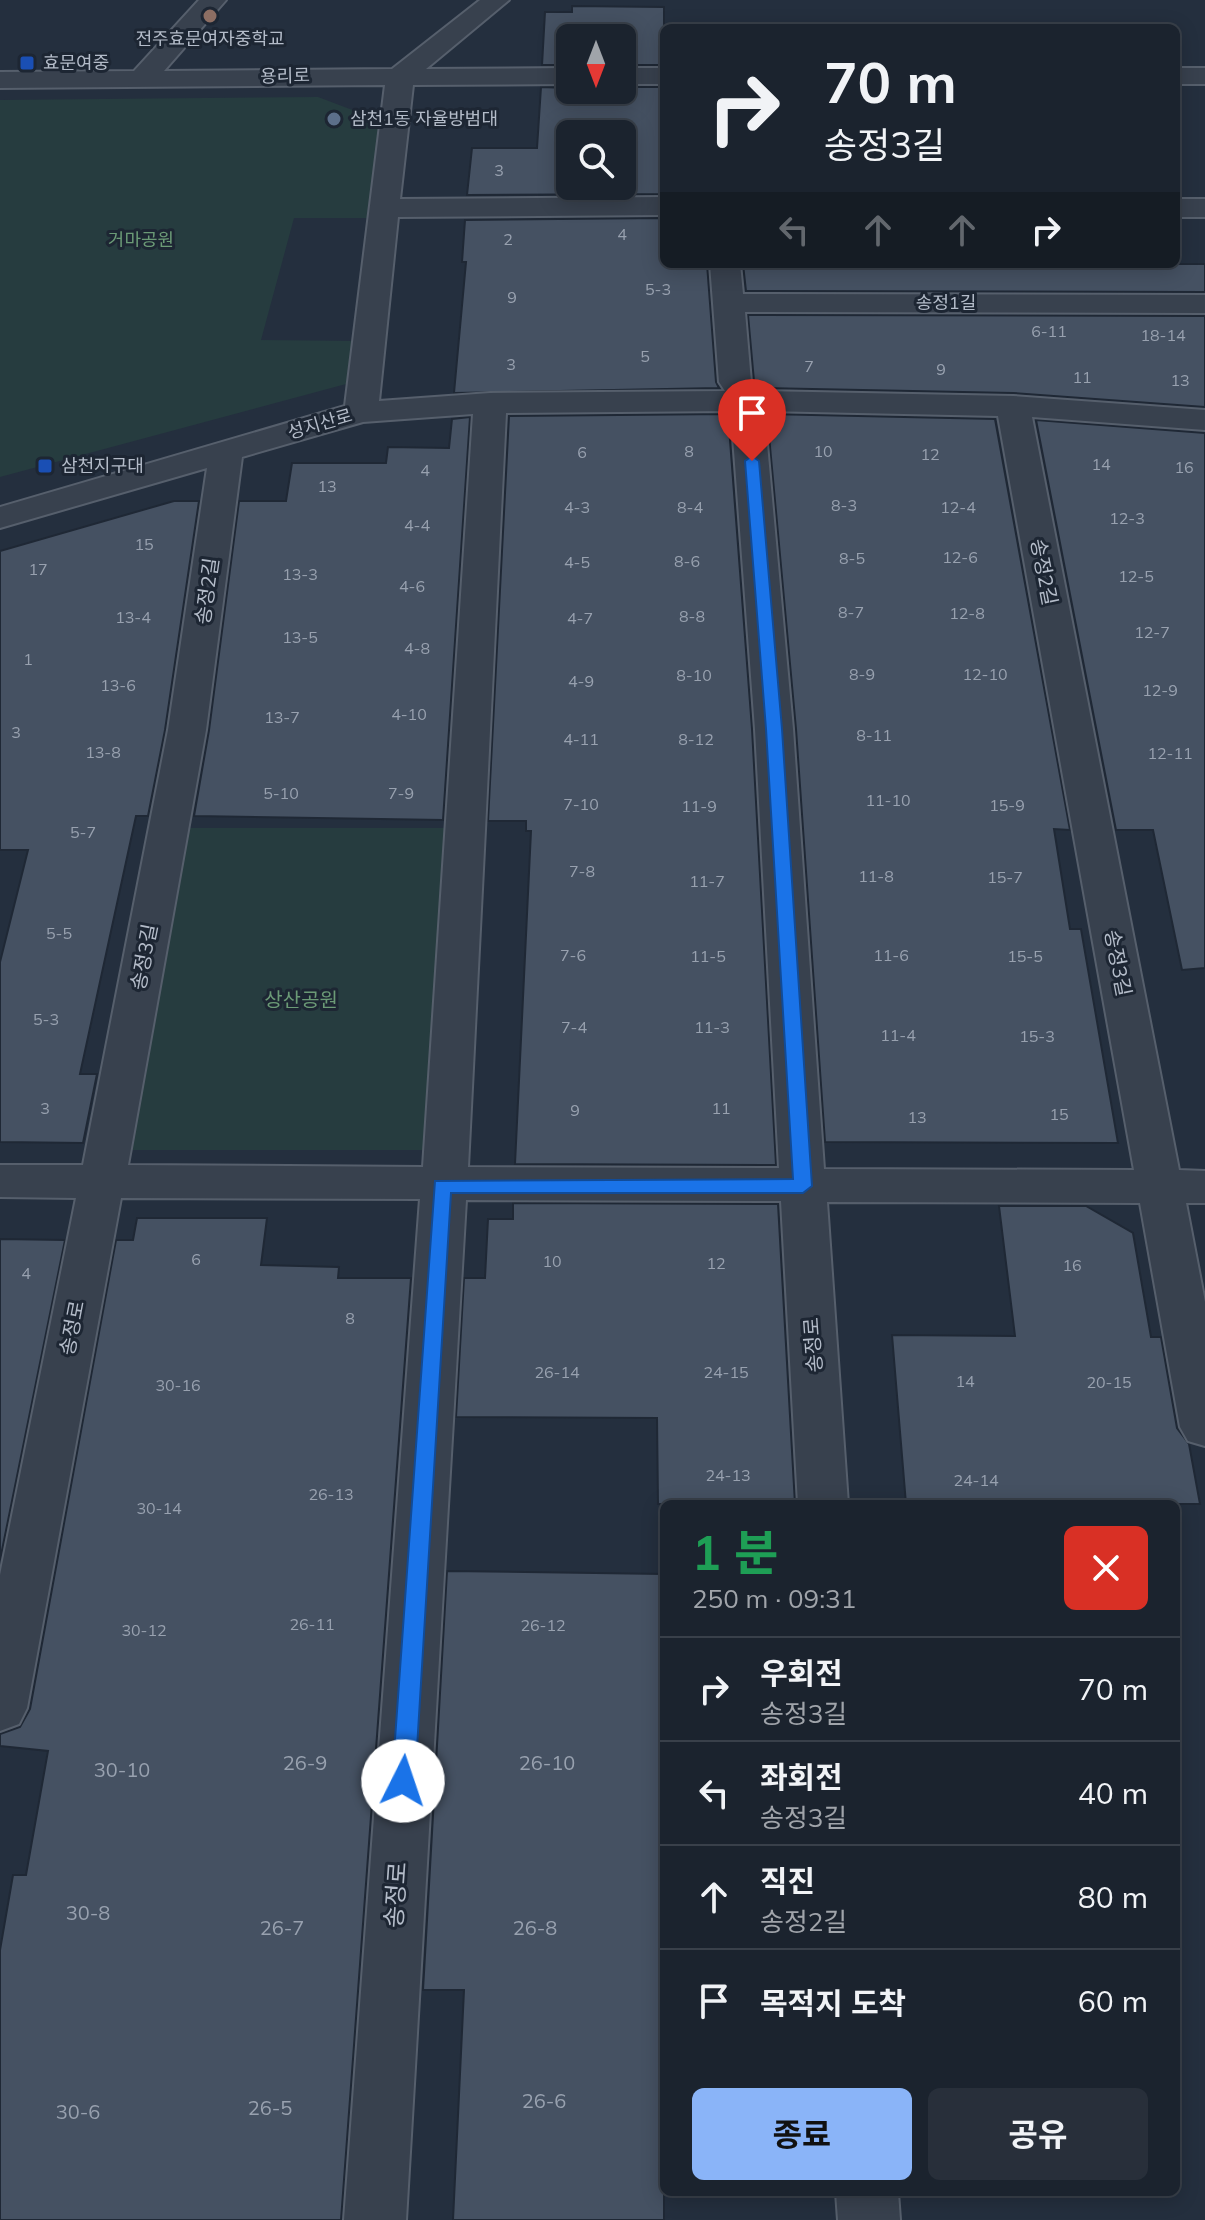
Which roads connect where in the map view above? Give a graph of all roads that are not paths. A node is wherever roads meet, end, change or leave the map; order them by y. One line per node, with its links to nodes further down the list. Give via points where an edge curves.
1 (213, 0): 9 (street)
2 (496, 0): 3 (street)
3 (400, 76): 4 (street, 용리로); 9 (street, 용리로); 12 (street, 성지산로)
4 (556, 76)
5 (636, 76): 6 (street)
6 (660, 76)
7 (1180, 76): 8 (street)
8 (1205, 76)
9 (142, 78): 10 (street, 용리로)
10 (0, 80)
11 (660, 206): 12 (street)
12 (385, 208): 21 (street, 성지산로)
13 (1180, 208): 14 (street)
14 (1205, 208)
15 (725, 268): 16 (street)
16 (726, 303): 17 (street, 송정1길); 18 (street, via 735,382)
17 (1205, 304)
18 (747, 401): 19 (street); 20 (street); 30 (street)
19 (490, 403): 21 (street); 29 (street)
20 (1013, 406): 22 (street); 26 (street, 송정2길)
21 (361, 412): 23 (street, 성지산로)
22 (1205, 420)
23 (226, 452): 24 (street, 성지산로); 25 (street, 송정2길)
24 (0, 518)
25 (187, 730): 28 (street, 송정3길)
26 (1076, 739): 31 (street, 송정3길)
27 (0, 1181): 28 (street)
28 (99, 1184): 29 (street); 34 (street, 송정로)
29 (442, 1186): 30 (street); 36 (street, 송정로)
30 (803, 1186): 31 (street); 33 (street, 송정로)
31 (1182, 1187): 32 (street)
32 (1205, 1427)
33 (823, 1500)
34 (0, 1708)
35 (867, 2196): 37 (street)
36 (375, 2220)
37 (869, 2220)

